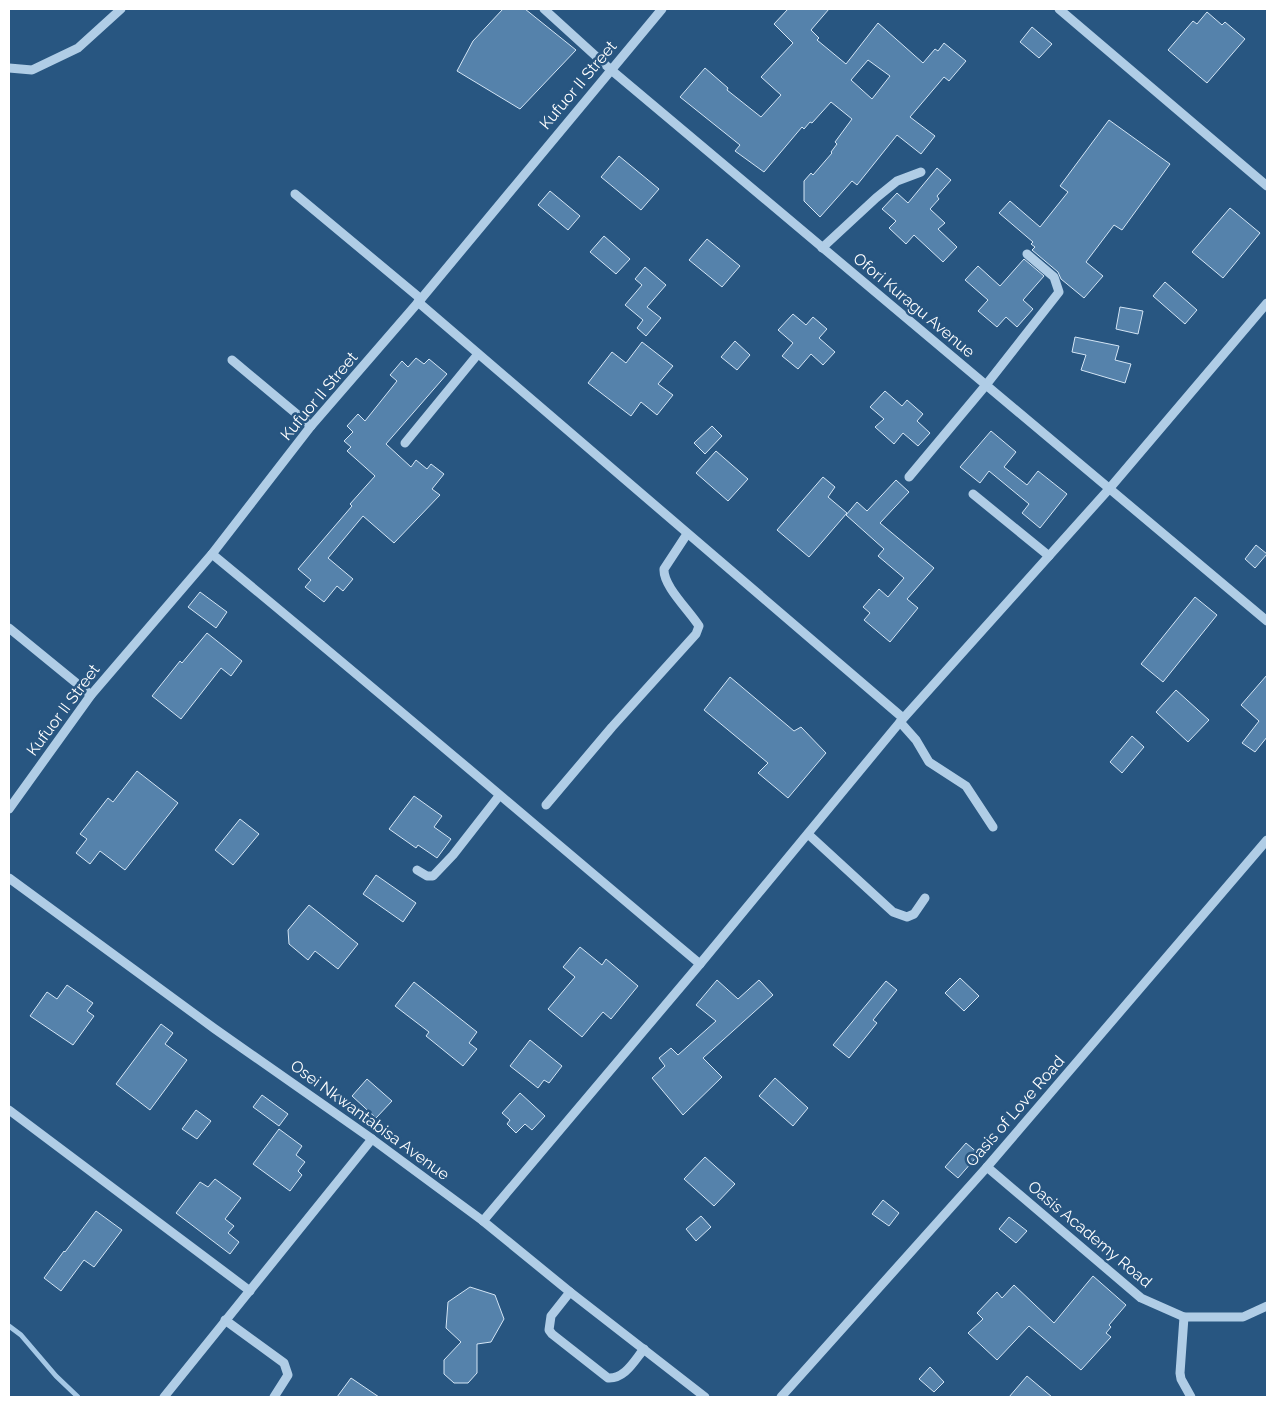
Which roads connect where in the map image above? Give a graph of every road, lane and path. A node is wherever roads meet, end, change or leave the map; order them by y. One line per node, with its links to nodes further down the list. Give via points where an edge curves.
1 (122, 9): 5 (street, via 78,48 32,70)
2 (544, 9): 6 (street, Ofori Kuragu Avenue)
3 (662, 9): 6 (street, Kufuor II Street)
4 (1059, 9): 8 (street)
5 (9, 68)
6 (610, 69): 10 (street, Ofori Kuragu Avenue); 12 (street, Kufuor II Street)
7 (921, 172): 10 (street, via 897,181)
8 (1267, 186)
9 (295, 194): 12 (street)
10 (822, 248): 16 (street, Ofori Kuragu Avenue)
11 (1027, 254): 16 (street, via 1054,278 1059,292)
12 (420, 301): 14 (street); 17 (street, Kufuor II Street)
13 (1267, 304): 20 (street)
14 (478, 354): 18 (street); 22 (street)
15 (232, 360): 17 (street)
16 (986, 385): 19 (street); 20 (street, Ofori Kuragu Avenue)
17 (311, 426): 23 (street, Kufuor II Street)
18 (405, 443)
19 (908, 477)
20 (1109, 489): 24 (street); 25 (street, Ofori Kuragu Avenue)
21 (973, 494): 24 (street)
22 (687, 534): 28 (street); 30 (street, via 664,569 664,575 699,626 696,634)
23 (212, 554): 27 (street, Kufuor II Street); 29 (street)
24 (1049, 556): 28 (street)
25 (1267, 621)
26 (9, 628): 27 (street)
27 (91, 695): 31 (street, Kufuor II Street)
28 (902, 720): 32 (street, via 929,762 966,786); 33 (street)
29 (499, 796): 35 (street, via 433,876); 38 (street)
30 (546, 805)
31 (9, 809)
32 (993, 827)
33 (808, 834): 37 (street, via 893,912 907,917 914,914); 38 (street)
34 (1267, 840): 41 (street, Oasis of Love Road)
35 (417, 870)
36 (9, 878): 40 (street, Osei Nkwantabisa Avenue)
37 (925, 898)
38 (700, 964): 42 (street)
39 (9, 1110): 43 (street)
40 (372, 1139): 42 (street, Osei Nkwantabisa Avenue); 43 (street)
41 (987, 1167): 46 (street, Oasis Academy Road, via 1141,1298); 52 (street, Oasis of Love Road)
42 (484, 1221): 44 (street, Osei Nkwantabisa Avenue)
43 (250, 1291): 47 (street)
44 (570, 1292): 48 (street, Osei Nkwantabisa Avenue); 48 (street, via 551,1316 549,1330 601,1373 608,1378 624,1374)
45 (1267, 1306): 46 (street, Oasis Academy Road, via 1242,1317)
46 (1184, 1317): 53 (street, via 1180,1373)
47 (225, 1320): 49 (street); 50 (street, via 284,1363 288,1375)
48 (644, 1349): 51 (street, Osei Nkwantabisa Avenue)
49 (164, 1397)
50 (274, 1397)
51 (705, 1397)
52 (780, 1397)
53 (1191, 1397)

